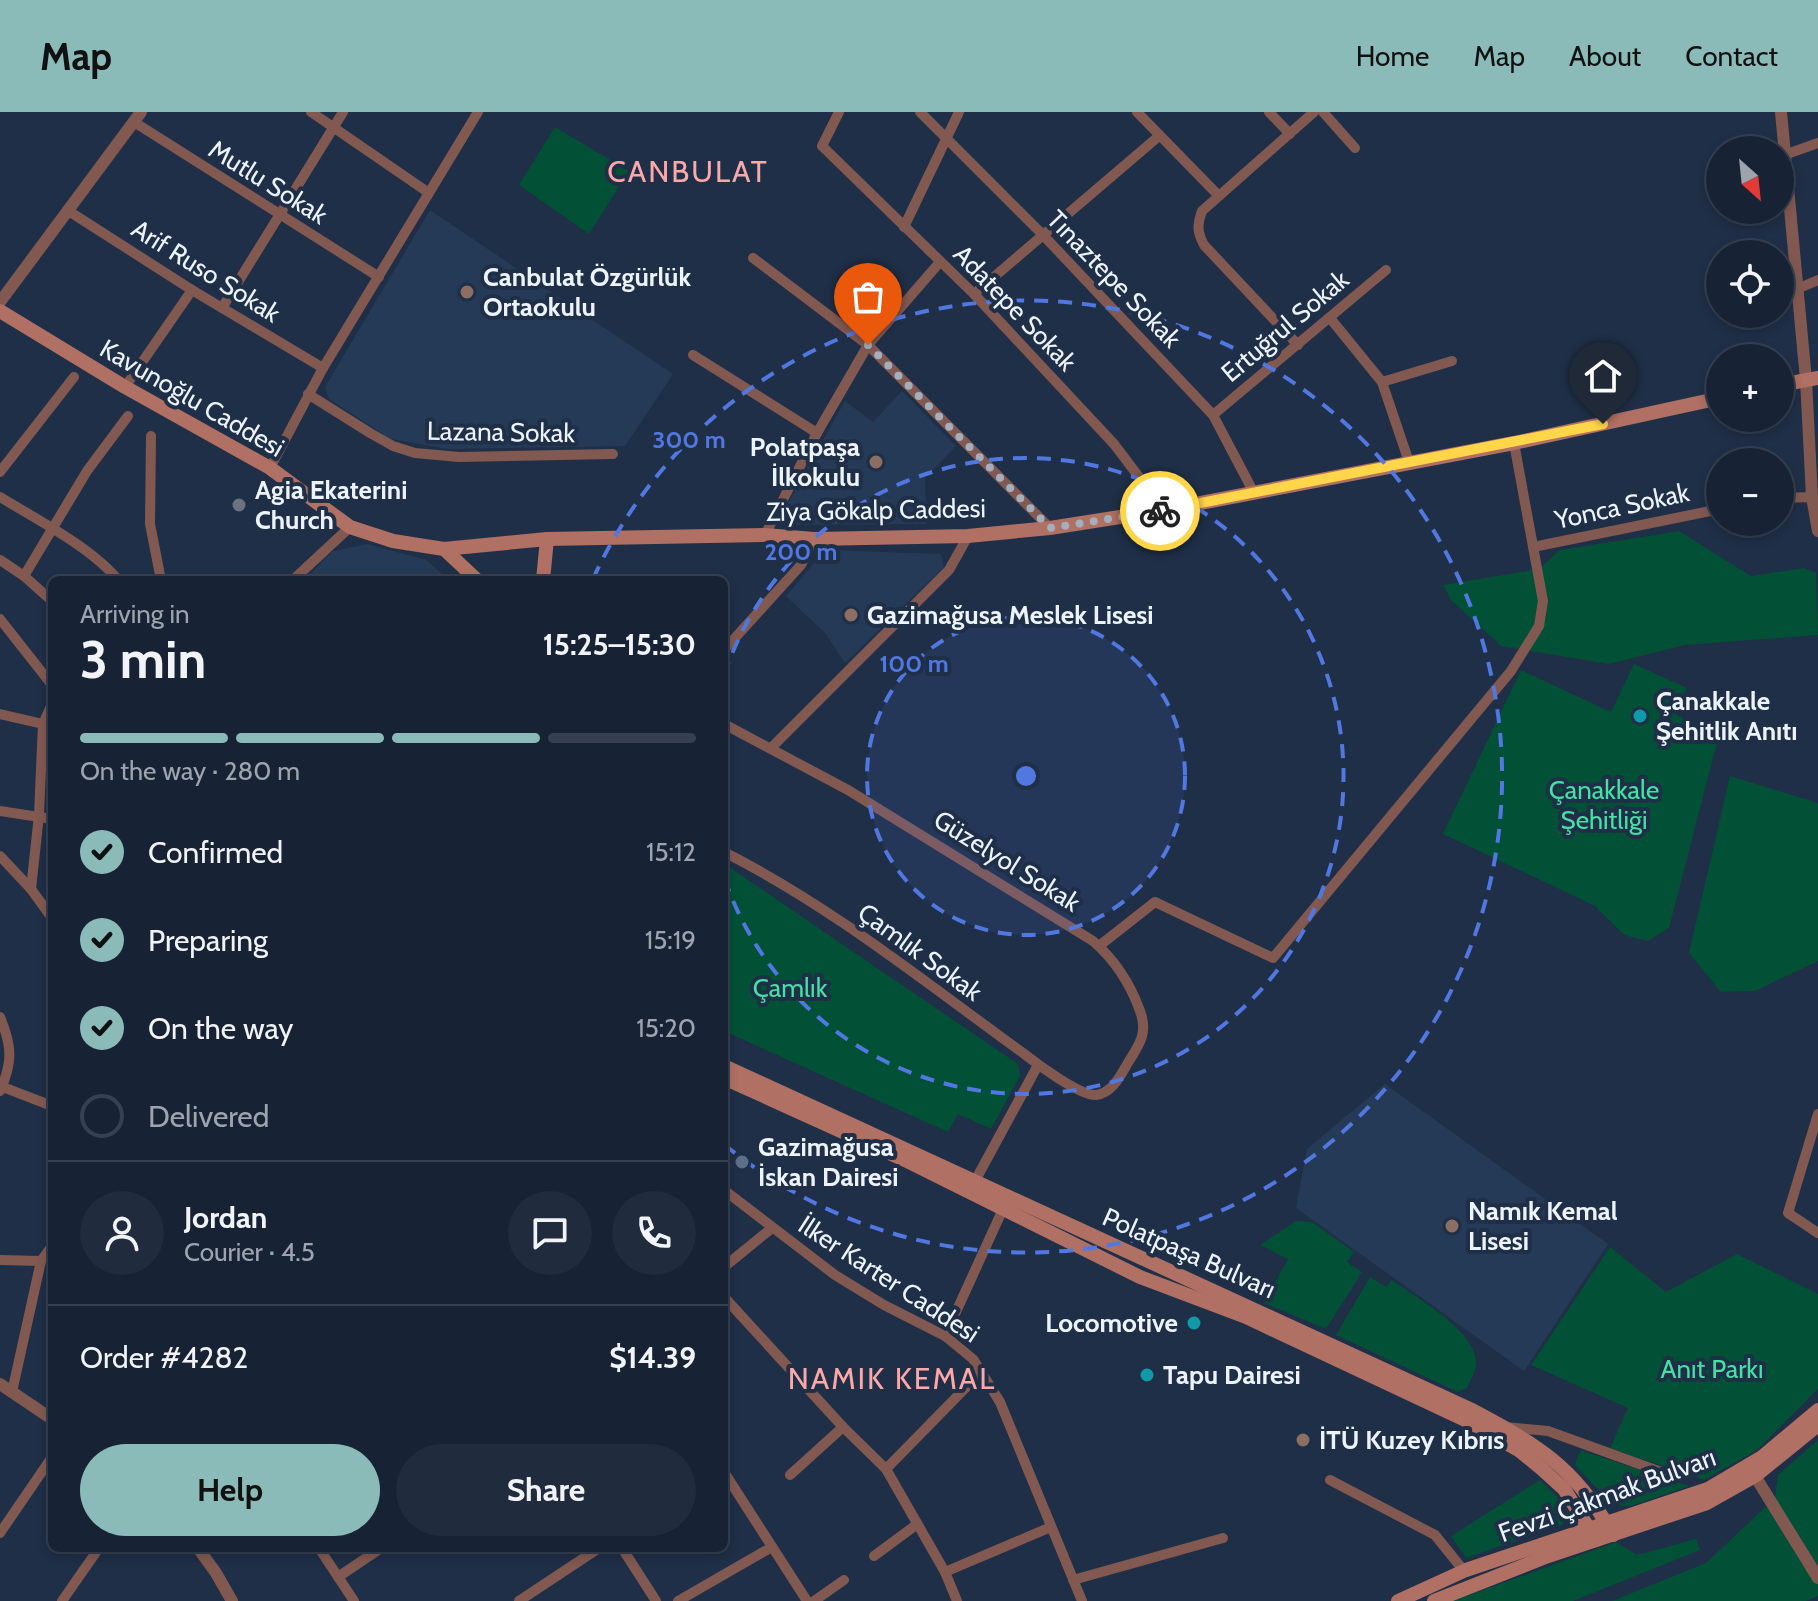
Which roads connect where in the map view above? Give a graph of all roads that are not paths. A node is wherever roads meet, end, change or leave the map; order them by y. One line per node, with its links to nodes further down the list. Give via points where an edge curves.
1 (311, 112): 13 (street)
2 (343, 112): 13 (street)
3 (478, 112): 21 (street)
4 (839, 112): 26 (street, Adatepe Sokak, via 822,146)
5 (920, 112): 15 (street, Tınaztepe Sokak)
6 (959, 112): 15 (street)
7 (1137, 112): 16 (street)
8 (1269, 112): 14 (street)
9 (1314, 112): 14 (street)
10 (1323, 112): 19 (street)
11 (1781, 112): 17 (street)
12 (137, 117): 23 (street); 24 (street, Mutlu Sokak)
13 (333, 128): 21 (street); 24 (street)
14 (1290, 134): 22 (street)
15 (945, 136): 26 (street); 27 (street, Tınaztepe Sokak)
16 (1159, 136): 22 (street); 27 (street)
17 (1784, 136)
18 (1818, 143): 20 (street)
19 (1355, 148)
20 (1794, 152)
21 (429, 193): 31 (street)
22 (1219, 196): 41 (street, via 1202,211 1198,234)
23 (67, 210): 34 (street, Arif Ruso Sokak); 36 (street)
24 (277, 215): 31 (street, Mutlu Sokak); 37 (street)
25 (1792, 224): 33 (street)
26 (904, 227): 29 (street, Adatepe Sokak)
27 (1043, 235): 35 (street); 52 (street, Tınaztepe Sokak)
28 (753, 258): 40 (street)
29 (940, 262): 35 (street, Adatepe Sokak); 40 (street)
30 (1386, 270): 39 (street, Ertuğrul Sokak)
31 (379, 277): 44 (street)
32 (1818, 280): 33 (street)
33 (1797, 289): 46 (street)
34 (192, 290): 37 (street, Arif Ruso Sokak); 48 (street)
35 (974, 294): 65 (street, Adatepe Sokak, via 1114,444)
36 (0, 302)
37 (222, 308): 44 (street, Arif Ruso Sokak)
38 (0, 311): 48 (main road, Kavunoğlu Caddesi)
39 (1330, 318): 41 (street, Ertuğrul Sokak); 47 (street)
40 (868, 345): 54 (street); 68 (street)
41 (1298, 345): 52 (street, Ertuğrul Sokak)
42 (693, 355): 54 (street)
43 (1452, 361): 47 (street)
44 (323, 368): 50 (street)
45 (74, 377): 60 (street)
46 (1812, 379): 49 (street); 64 (street)
47 (1382, 382): 58 (street)
48 (125, 387): 59 (main road, Kavunoğlu Caddesi)
49 (1818, 389)
50 (308, 394): 57 (street, Lazana Sokak, via 381,440 415,453); 59 (street)
51 (1706, 401): 56 (main road, Ziya Gökalp Caddesi)
52 (1213, 415): 61 (street, Tınaztepe Sokak)
53 (128, 416): 69 (street)
54 (817, 433): 71 (street)
55 (151, 436): 80 (street, via 150,524)
56 (1514, 443): 58 (main road, Ziya Gökalp Caddesi); 75 (street)
57 (613, 454)
58 (1409, 462): 61 (main road, Ziya Gökalp Caddesi)
59 (270, 468): 67 (main road, Kavunoğlu Caddesi)
60 (0, 472)
61 (1254, 493): 65 (main road, Ziya Gökalp Caddesi)
62 (0, 497): 69 (street)
63 (1794, 498): 64 (street)
64 (1815, 499): 70 (street)
65 (1164, 510): 68 (main road, Ziya Gökalp Caddesi)
66 (1706, 512): 75 (street, Yonca Sokak)
67 (350, 527): 76 (main road, Kavunoğlu Caddesi); 81 (street)
68 (1050, 528): 72 (main road, Ziya Gökalp Caddesi)
69 (53, 529): 78 (street); 79 (street)
70 (1818, 531)
71 (765, 535): 73 (main road, Ziya Gökalp Caddesi); 74 (main road, Ziya Gökalp Caddesi)
72 (968, 536): 74 (main road, Ziya Gökalp Caddesi); 92 (street, via 949,570)
73 (547, 539): 76 (main road, Kavunoğlu Caddesi); 83 (main road)
74 (814, 539): 86 (street, via 801,565)
75 (1533, 547): 100 (street, via 1543,601 1539,626 1511,671 1273,958 1155,902)
76 (444, 549): 82 (main road)
77 (0, 560): 78 (street)
78 (24, 576): 84 (street)
79 (115, 576)
80 (160, 576)
81 (297, 576)
82 (473, 576)
83 (543, 576)
84 (48, 597)
85 (0, 619): 87 (street)
86 (728, 646)
87 (48, 680)
88 (48, 713): 90 (street)
89 (0, 714): 90 (street)
90 (43, 724): 94 (street)
91 (728, 726): 92 (street, Güzelyol Sokak)
92 (771, 748): 100 (street, Güzelyol Sokak, via 949,850)
93 (0, 811): 94 (street)
94 (39, 815): 95 (street); 98 (street)
95 (48, 818)
96 (728, 854): 102 (street, Çamlık Sokak, via 861,935)
97 (0, 856): 98 (street)
98 (31, 889): 99 (street)
99 (48, 912)
100 (1099, 946): 106 (street, Güzelyol Sokak, via 1129,985 1141,1012 1143,1039 1113,1086 1098,1095)
101 (0, 1017): 105 (street, via 11,1058)
102 (1038, 1065): 106 (street, Çamlık Sokak); 110 (street)
103 (728, 1068): 110 (main road, Polatpaşa Bulvarı)
104 (728, 1080): 112 (main road, Polatpaşa Bulvarı)
105 (1, 1088): 107 (street)
106 (1087, 1094)
107 (48, 1105)
108 (1818, 1114): 109 (street)
109 (1815, 1136): 114 (street, via 1788,1213)
110 (975, 1181): 120 (main road, Polatpaşa Bulvarı)
111 (728, 1198): 113 (street, İlker Karter Caddesi)
112 (1003, 1209): 120 (main road, Polatpaşa Bulvarı, via 1140,1277); 121 (street)
113 (772, 1228): 118 (street); 121 (street, İlker Karter Caddesi, via 835,1275)
114 (1818, 1233)
115 (48, 1251): 117 (street)
116 (0, 1260): 117 (street)
117 (41, 1261): 124 (street)
118 (728, 1264)
119 (728, 1301): 128 (street)
120 (1249, 1312): 129 (main road, Polatpaşa Bulvarı, via 1401,1376); 141 (main road, Polatpaşa Bulvarı, via 1520,1451 1564,1489)
121 (945, 1336): 122 (street, İlker Karter Caddesi)
122 (982, 1371): 131 (street); 138 (street, İlker Karter Caddesi)
123 (0, 1384): 124 (street)
124 (12, 1392): 126 (street)
125 (1818, 1410): 139 (main road, Fevzi Çakmak Bulvarı, via 1762,1457 1708,1489)
126 (48, 1416)
127 (1818, 1425): 134 (main road, Fevzi Çakmak Bulvarı)
128 (843, 1427): 131 (street); 133 (street)
129 (1504, 1427): 132 (street, via 1548,1431); 139 (main road, Polatpaşa Bulvarı, via 1576,1480)
130 (48, 1463): 140 (street)
131 (886, 1469): 137 (street)
132 (1664, 1473)
133 (790, 1475)
134 (1755, 1476): 139 (main road, Fevzi Çakmak Bulvarı, via 1707,1503); 154 (street)
135 (728, 1478): 143 (street)
136 (1330, 1480): 151 (street, via 1435,1535)
137 (916, 1525): 150 (street); 152 (street)
138 (1051, 1527): 152 (street); 156 (street, İlker Karter Caddesi)
139 (1609, 1528): 141 (main road, Fevzi Çakmak Bulvarı)
140 (0, 1533)
141 (1592, 1534): 151 (main road, Fevzi Çakmak Bulvarı); 168 (main road, Fevzi Çakmak Bulvarı)
142 (1223, 1538): 156 (street)
143 (772, 1547): 162 (street); 163 (street)
144 (96, 1552): 157 (street)
145 (201, 1552): 158 (street)
146 (322, 1552): 153 (street)
147 (375, 1552): 153 (street)
148 (593, 1552): 160 (street)
149 (625, 1552): 161 (street)
150 (874, 1556)
151 (1464, 1571): 167 (main road, Fevzi Çakmak Bulvarı)
152 (945, 1572): 165 (street)
153 (338, 1577): 159 (street)
154 (1818, 1578)
155 (844, 1580): 164 (street)
156 (1073, 1580): 166 (street, İlker Karter Caddesi)
157 (62, 1601)
158 (232, 1601)
159 (354, 1601)
160 (519, 1601)
161 (656, 1601)
162 (678, 1601)
163 (807, 1601)
164 (814, 1601)
165 (957, 1601)
166 (1082, 1601)
167 (1398, 1601)
168 (1434, 1601)

